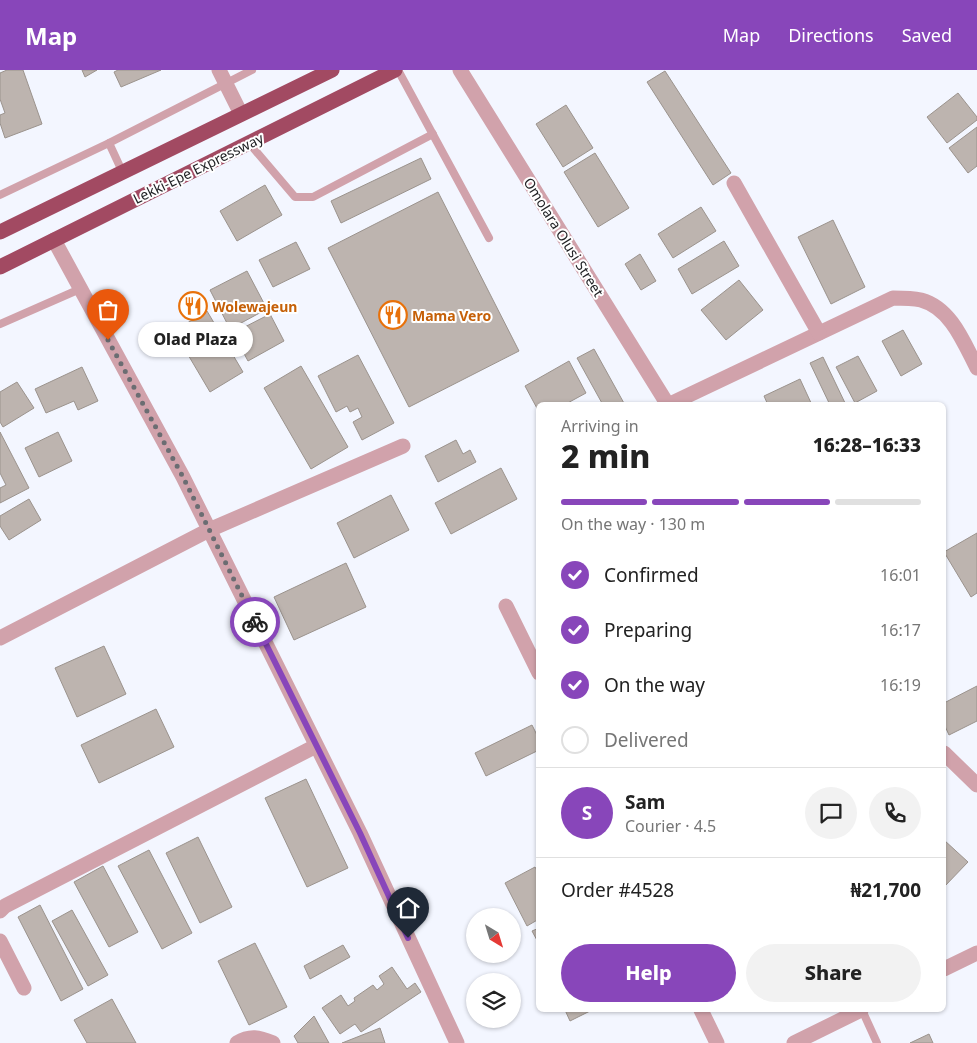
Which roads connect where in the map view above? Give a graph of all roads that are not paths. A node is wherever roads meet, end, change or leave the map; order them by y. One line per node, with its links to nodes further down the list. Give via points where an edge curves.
1 (252, 70): 5 (lane)
2 (397, 70): 7 (lane); 8 (highway, Lekki-Epe Expressway)
3 (460, 70): 21 (street, Omolara Olusi Street)
4 (329, 71): 6 (highway)
5 (222, 77): 6 (street); 9 (lane)
6 (241, 114): 10 (highway)
7 (433, 134): 8 (lane, via 314,196 295,197); 14 (lane)
8 (249, 142): 15 (highway, Lekki-Epe Expressway)
9 (109, 143): 10 (lane); 12 (lane)
10 (122, 171): 13 (highway)
11 (734, 183): 19 (street)
12 (0, 195)
13 (0, 232)
14 (489, 238)
15 (54, 240): 16 (highway, Lekki-Epe Expressway); 17 (street)
16 (0, 267)
17 (80, 289): 18 (lane); 24 (street)
18 (0, 324)
19 (819, 333): 20 (street, via 893,298 920,300 938,308 957,329); 22 (street)
20 (977, 368)
21 (666, 402)
22 (674, 402)
23 (403, 446): 24 (street)
24 (209, 530): 26 (street); 28 (street)
25 (506, 606): 27 (street)
26 (0, 638)
27 (536, 668)
28 (316, 746): 31 (street, via 4,906); 41 (street)
29 (946, 755): 30 (street)
30 (977, 785)
31 (0, 911)
32 (0, 941): 35 (street)
33 (977, 953): 34 (street)
34 (946, 968)
35 (24, 988)
36 (702, 1012): 42 (street)
37 (858, 1012): 43 (street)
38 (863, 1012): 44 (lane)
39 (236, 1043): 40 (street, via 257,1037)
40 (273, 1043)
41 (457, 1043)
42 (717, 1043)
43 (794, 1043)
44 (877, 1043)

